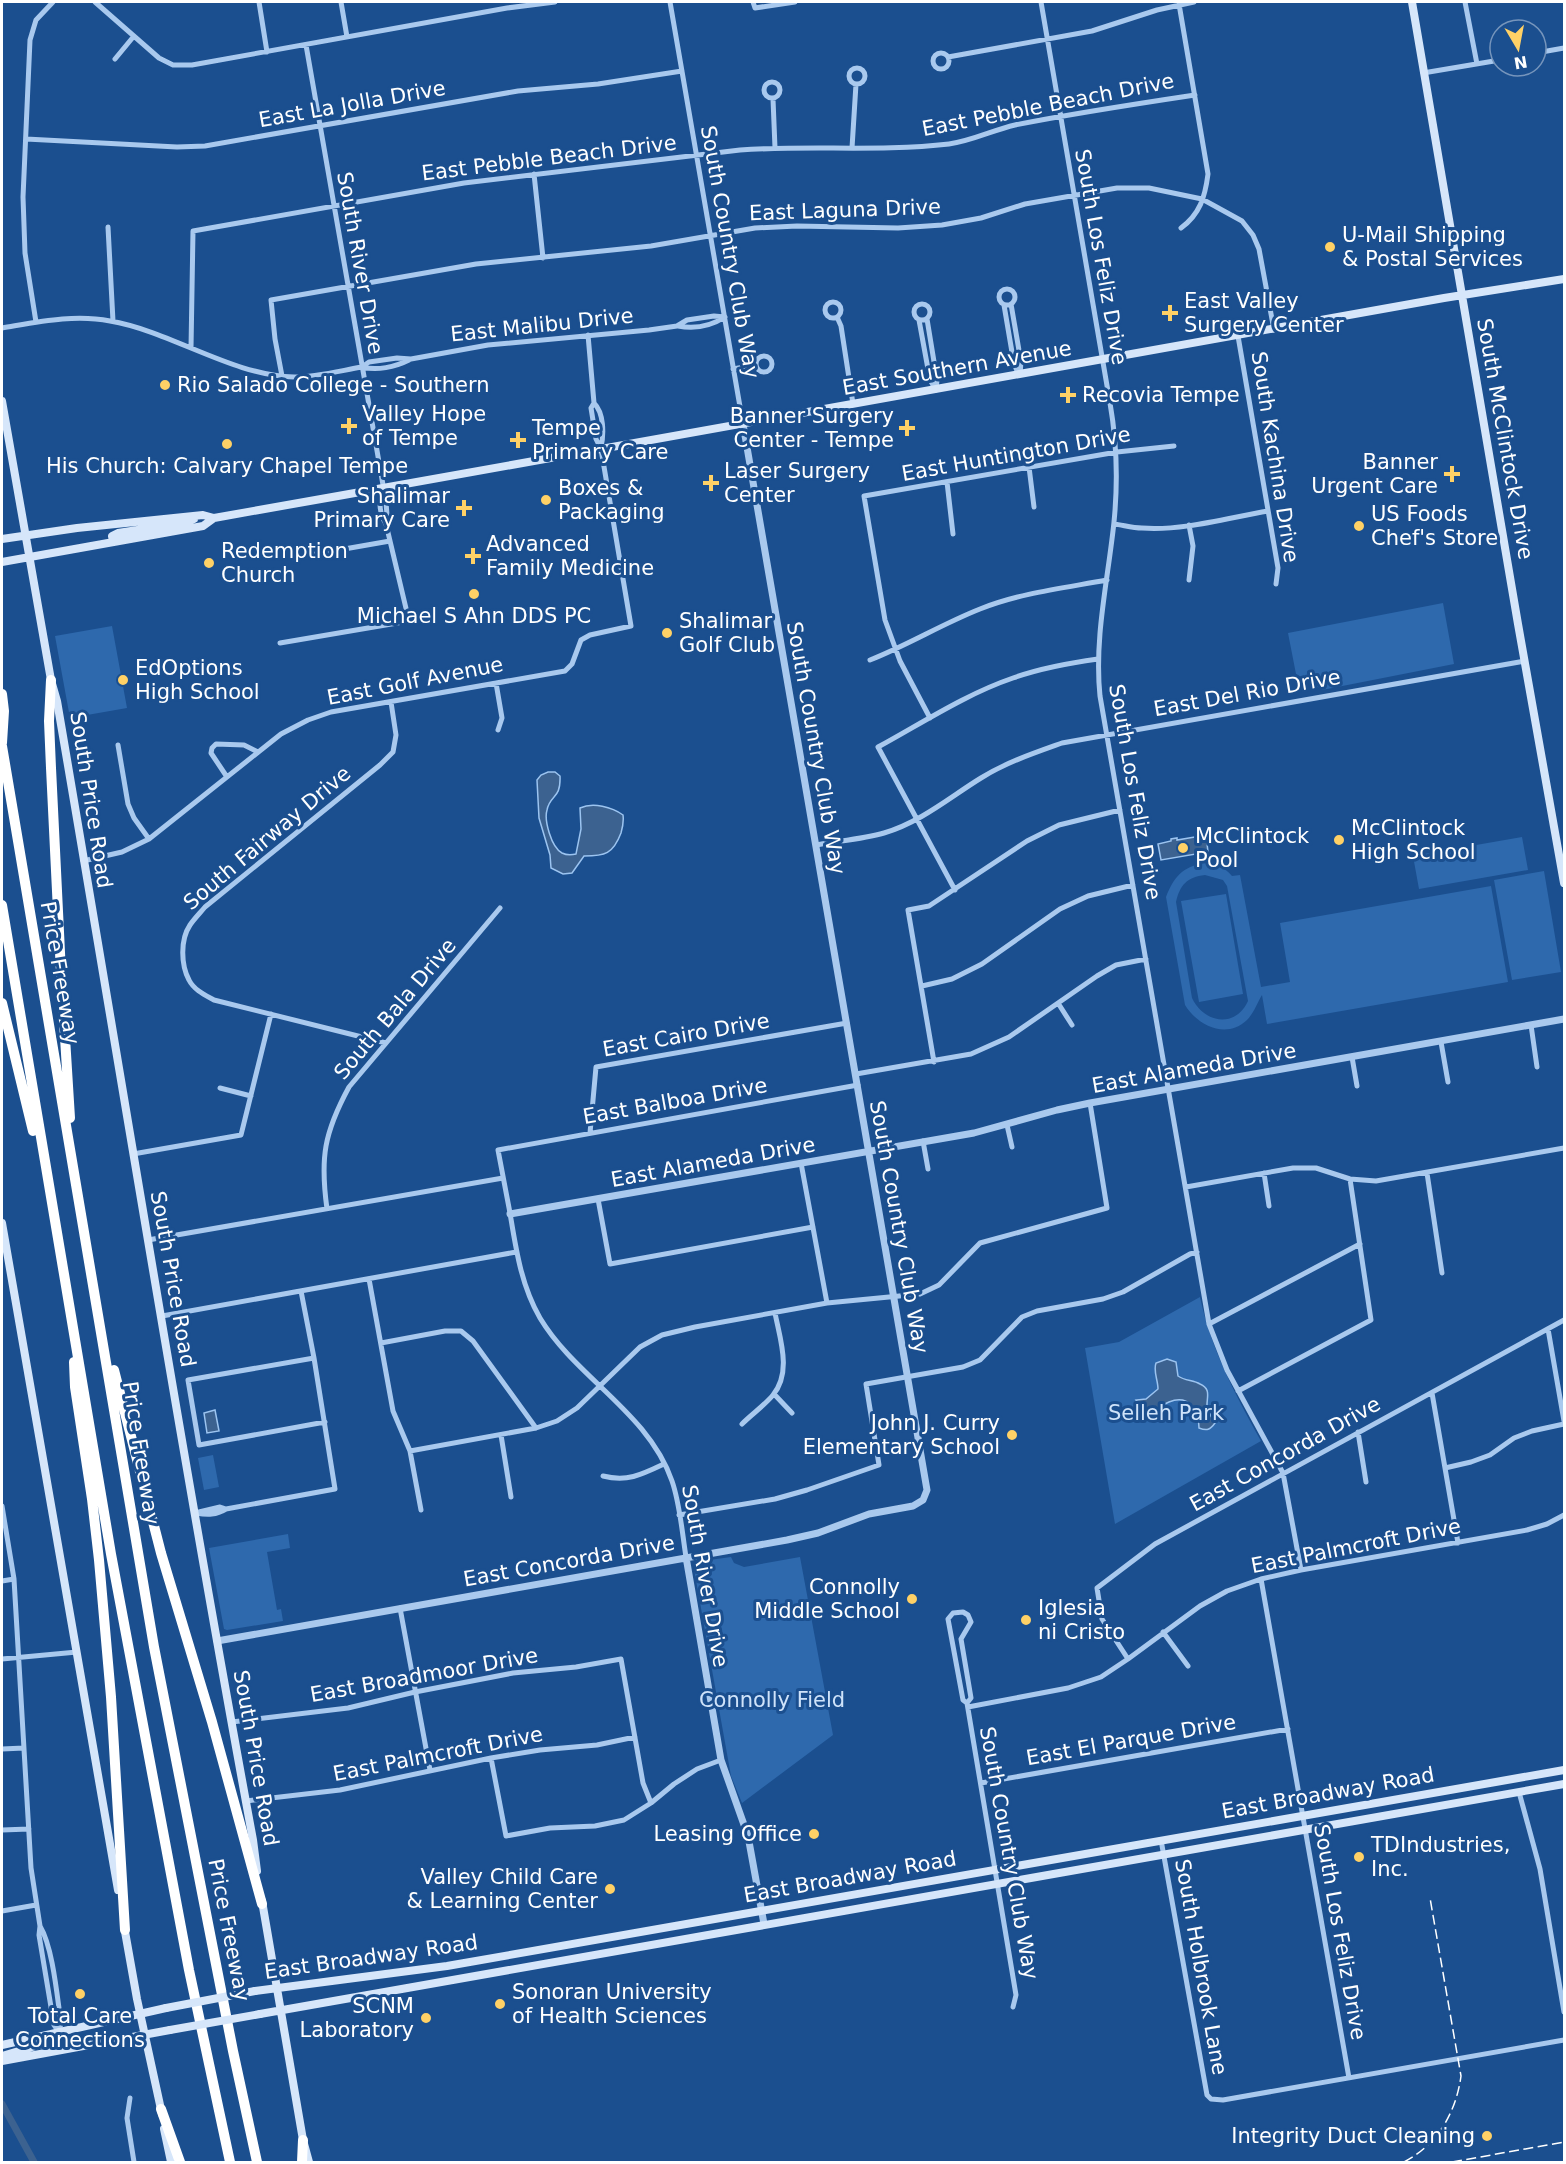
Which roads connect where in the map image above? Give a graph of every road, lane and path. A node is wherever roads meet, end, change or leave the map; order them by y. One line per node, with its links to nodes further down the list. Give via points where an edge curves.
1 (53, 2): 32 (street, via 36,20 30,40)
2 (95, 2): 14 (street)
3 (259, 2): 20 (street)
4 (341, 2): 15 (street)
5 (555, 2): 15 (street)
6 (670, 2): 25 (street, South Country Club Way)
7 (753, 2): 8 (street, via 754,9)
8 (795, 2)
9 (1041, 2): 16 (street, South Los Feliz Drive)
10 (1194, 2): 13 (street)
11 (1412, 2): 26 (main road, South McClintock Drive)
12 (1466, 2): 24 (street)
13 (1179, 4): 16 (street, via 1111,26); 28 (street)
14 (134, 36): 20 (street, via 173,65); 22 (street)
15 (347, 38): 17 (street)
16 (1047, 39): 21 (street); 30 (street, South Los Feliz Drive)
17 (306, 45): 20 (street); 31 (street, South River Drive)
18 (1564, 48): 19 (street)
19 (1548, 51)
20 (267, 52)
21 (948, 57)
22 (115, 59)
23 (1488, 62): 24 (street)
24 (1476, 64): 26 (street)
25 (682, 71): 31 (street, East La Jolla Drive, via 518,91); 35 (street, South Country Club Way)
26 (1423, 74): 46 (main road, South McClintock Drive)
27 (856, 84): 34 (street)
28 (1195, 95): 30 (street, East Pebble Beach Drive); 38 (street, via 1208,174)
29 (773, 99): 33 (street)
30 (1060, 116): 34 (street, East Pebble Beach Drive, via 953,143); 37 (street, South Los Feliz Drive)
31 (320, 127): 32 (street, East La Jolla Drive, via 205,146); 39 (street, South River Drive)
32 (26, 139): 54 (street, via 25,253)
33 (775, 148): 34 (street, East Pebble Beach Drive); 35 (street, East Pebble Beach Drive)
34 (852, 148)
35 (696, 156): 36 (street, East Pebble Beach Drive); 42 (street, South Country Club Way)
36 (534, 174): 39 (street, East Pebble Beach Drive); 43 (street)
37 (1073, 196): 38 (street, East Laguna Drive, via 1117,188 1149,188); 42 (street, East Laguna Drive, via 942,225 797,226); 60 (street, South Los Feliz Drive)
38 (1202, 199): 41 (street, via 1196,215); 56 (street, South Kachina Drive, via 1242,221 1253,235)
39 (334, 206): 45 (street, South River Drive); 59 (street, East Pebble Beach Drive, via 193,231)
40 (108, 227): 53 (street)
41 (1180, 228)
42 (710, 236): 43 (street, East Laguna Drive); 49 (street, South Country Club Way)
43 (543, 258): 45 (street, East Laguna Drive, via 476,264)
44 (1564, 279): 46 (main road, East Southern Avenue)
45 (347, 287): 62 (street, South River Drive); 65 (street, East Laguna Drive, via 271,300)
46 (1461, 296): 56 (main road, East Southern Avenue); 97 (main road, South McClintock Drive)
47 (1011, 304): 48 (street); 48 (street, via 1015,295 1006,289 998,298); 64 (street, via 1021,362)
48 (1004, 305): 64 (street)
49 (725, 317): 57 (street, East Malibu Drive); 63 (street, South Country Club Way)
50 (837, 318): 68 (street)
51 (927, 319): 52 (street); 52 (street, via 930,309 922,304 914,310); 66 (street)
52 (919, 320): 66 (street, via 930,380)
53 (113, 321): 54 (street, East Malibu Drive, via 90,318); 59 (street, East Malibu Drive)
54 (36, 322): 55 (street, East Malibu Drive)
55 (2, 328)
56 (1274, 330): 58 (main road, East Southern Avenue)
57 (588, 335): 62 (street, East Malibu Drive, via 488,345 411,359 399,365); 71 (street, via 594,403 591,408)
58 (1238, 336): 60 (main road, East Southern Avenue); 77 (street, South Kachina Drive)
59 (191, 348): 65 (street, East Malibu Drive, via 255,371)
60 (1102, 360): 64 (main road, East Southern Avenue); 72 (street, South Los Feliz Drive)
61 (755, 365): 63 (street)
62 (362, 367): 65 (street, East Malibu Drive); 75 (street, South River Drive)
63 (733, 369): 69 (street, South Country Club Way)
64 (1019, 375): 66 (main road, East Southern Avenue)
65 (282, 376)
66 (936, 390): 68 (main road, East Southern Avenue)
67 (2, 401): 83 (main road, South Price Road)
68 (853, 404): 69 (main road, East Southern Avenue)
69 (743, 424): 71 (main road, East Southern Avenue); 113 (street, South Country Club Way)
70 (1174, 446): 72 (street, East Huntington Drive)
71 (601, 449): 75 (main road, East Southern Avenue); 99 (street, East Golf Avenue, via 631,626 581,640 572,664 565,670)
72 (1117, 452): 73 (street, East Huntington Drive); 80 (street, South Los Feliz Drive)
73 (1029, 467): 74 (street, East Huntington Drive); 76 (street)
74 (946, 482): 82 (street); 94 (street, East Huntington Drive, via 864,496 885,620)
75 (383, 488): 79 (main road, East Southern Avenue); 85 (street, South River Drive)
76 (1034, 507)
77 (1268, 511): 81 (street); 92 (street, South Kachina Drive, via 1278,568)
78 (203, 515): 79 (main road, East Southern Avenue); 83 (main road, East Southern Avenue); 86 (main road, via 183,523 118,533 112,536)
79 (214, 518): 86 (main road, East Southern Avenue, via 203,526)
80 (1114, 524): 81 (street, via 1142,528); 90 (street, South Los Feliz Drive)
81 (1189, 525): 91 (street, via 1193,546)
82 (953, 534)
83 (25, 535): 84 (main road, East Southern Avenue); 87 (main road, South Price Road)
84 (2, 539)
85 (390, 541): 88 (street); 93 (street, South River Drive, via 409,621)
86 (113, 542): 87 (main road, East Southern Avenue)
87 (30, 557): 89 (main road, East Southern Avenue); 98 (main road, South Price Road)
88 (292, 558)
89 (4, 562)
90 (1107, 580): 94 (street, via 1030,593 981,608); 95 (street, South Los Feliz Drive)
91 (1189, 580)
92 (1276, 584)
93 (280, 643)
94 (895, 650): 96 (street); 102 (street)
95 (1098, 659): 102 (street, via 1051,666 1011,678); 104 (street, South Los Feliz Drive)
96 (870, 660)
97 (1525, 661): 104 (street, East Del Rio Drive); 111 (main road, South McClintock Drive)
98 (51, 680): 114 (main road, South Price Road); 151 (highway, via 51,768)
99 (496, 683): 101 (street, East Golf Avenue); 103 (street, via 502,718)
100 (2, 694): 105 (highway, Price Freeway)
101 (391, 702): 107 (street, East Golf Avenue, via 308,720); 124 (street, South Fairway Drive, via 396,735 393,752 205,907 188,927 183,948 189,981 214,1000)
102 (930, 718): 110 (street, via 878,747)
103 (498, 730)
104 (1107, 735): 109 (street, South Los Feliz Drive); 110 (street, East Del Rio Drive, via 1062,743 1019,758)
105 (2, 745): 151 (highway, Price Freeway)
106 (118, 745): 112 (street, via 128,804)
107 (258, 752): 108 (street, East Golf Avenue); 108 (street, via 244,745 216,744 212,748 213,758)
108 (227, 777): 112 (street, East Golf Avenue)
109 (1120, 810): 116 (street, South Los Feliz Drive); 117 (street, via 1059,825 1027,841)
110 (916, 819): 113 (street, East Del Rio Drive, via 885,833); 117 (street)
111 (1561, 836): 115 (main road, South McClintock Drive)
112 (149, 839): 114 (street, East Golf Avenue, via 122,852)
113 (816, 845): 126 (street, South Country Club Way)
114 (83, 861): 149 (main road, South Price Road)
115 (1564, 883)
116 (1133, 885): 120 (street, South Los Feliz Drive); 121 (street, via 1088,896 1060,909 982,964 952,979)
117 (955, 890): 121 (street, via 929,906 908,910)
118 (2, 904): 157 (highway)
119 (500, 908): 130 (street, South Bala Drive)
120 (1146, 959): 123 (street, via 1116,965); 139 (street, South Los Feliz Drive)
121 (922, 986): 132 (street)
122 (2, 1003): 157 (highway)
123 (1058, 1003): 127 (street); 132 (street, via 1009,1036 971,1054)
124 (271, 1014): 130 (street, South Fairway Drive); 140 (street)
125 (1564, 1019): 128 (street, East Alameda Drive)
126 (847, 1023): 134 (street, South Country Club Way); 143 (street, East Cairo Drive, via 596,1067)
127 (1072, 1025)
128 (1531, 1025): 129 (street, East Alameda Drive); 133 (street)
129 (1441, 1042): 131 (street, East Alameda Drive); 135 (street)
130 (386, 1043): 161 (street, South Bala Drive, via 349,1088 327,1134 323,1182)
131 (1352, 1057): 137 (street); 139 (street, East Alameda Drive)
132 (934, 1062): 134 (street)
133 (1537, 1067)
134 (856, 1074): 136 (street, South Country Club Way)
135 (1448, 1082)
136 (858, 1086): 143 (street, East Balboa Drive); 148 (street, South Country Club Way)
137 (1357, 1086)
138 (220, 1088): 140 (street)
139 (1169, 1090): 141 (street, East Alameda Drive); 158 (street, South Los Feliz Drive)
140 (251, 1096): 149 (street, via 242,1135)
141 (1090, 1104): 142 (street, East Alameda Drive); 172 (street, via 1107,1208 980,1243 930,1291)
142 (1007, 1125): 144 (street, East Alameda Drive); 145 (street)
143 (590, 1133): 147 (street, East Balboa Drive)
144 (923, 1142): 148 (street, East Alameda Drive); 152 (street)
145 (1012, 1147)
146 (1564, 1148): 154 (street)
147 (498, 1150): 155 (street, South River Drive)
148 (869, 1150): 150 (street, East Alameda Drive); 172 (street, South Country Club Way)
149 (133, 1154): 165 (main road, South Price Road)
150 (801, 1163): 159 (street, East Alameda Drive); 164 (street)
151 (73, 1166): 176 (highway, Price Freeway)
152 (928, 1169)
153 (1264, 1173): 156 (street, via 1316,1168); 158 (street); 160 (street)
154 (1427, 1173): 156 (street, via 1376,1181); 169 (street)
155 (503, 1178): 161 (street); 162 (street, South River Drive)
156 (1350, 1179): 166 (street)
157 (47, 1182): 177 (highway)
158 (1186, 1187): 168 (street, South Los Feliz Drive)
159 (598, 1199): 162 (street, East Alameda Drive); 164 (street, via 610,1264)
160 (1269, 1206)
161 (327, 1209): 165 (street)
162 (510, 1214): 167 (street, South River Drive)
163 (2, 1223): 217 (main road)
164 (813, 1227): 173 (street)
165 (148, 1240): 175 (main road, South Price Road)
166 (1360, 1244): 179 (street); 185 (street, via 1371,1320)
167 (516, 1252): 170 (street); 184 (street, South River Drive, via 526,1292 540,1318 558,1344)
168 (1197, 1252): 179 (street, South Los Feliz Drive); 183 (street, via 1123,1292 1022,1317 980,1360)
169 (1442, 1273)
170 (369, 1279): 171 (street); 181 (street)
171 (301, 1291): 175 (street); 182 (street)
172 (894, 1298): 173 (street); 183 (street, South Country Club Way)
173 (827, 1303): 174 (street)
174 (775, 1313): 184 (street, via 662,1335 640,1347); 187 (street, via 784,1360 783,1378)
175 (162, 1316): 205 (main road, South Price Road)
176 (99, 1317): 247 (highway, via 158,1543); 279 (highway, Price Freeway, via 154,1647)
177 (73, 1320): 253 (highway, via 75,1387 92,1499 109,1676); 278 (highway, via 115,1577 189,1970)
178 (1564, 1320): 180 (street, East Concorda Drive)
179 (1209, 1324): 185 (street, South Los Feliz Drive)
180 (1548, 1329): 186 (street, East Concorda Drive); 190 (street)
181 (381, 1343): 192 (street, via 461,1331 473,1341); 195 (street, via 393,1411)
182 (314, 1358): 189 (street); 189 (street, via 188,1380 199,1445)
183 (908, 1377): 202 (street, South Country Club Way, via 927,1490); 206 (street, via 866,1384 879,1465 775,1499)
184 (599, 1387): 192 (street, via 570,1413); 196 (street, South River Drive, via 634,1420)
185 (1238, 1391): 198 (street, South Los Feliz Drive)
186 (1432, 1393): 193 (street, East Concorda Drive); 197 (street)
187 (774, 1394): 188 (street); 191 (street)
188 (792, 1413)
189 (325, 1422): 205 (street, via 335,1489 209,1515)
190 (1564, 1423): 197 (street, via 1532,1431 1490,1455)
191 (742, 1424)
192 (536, 1428): 194 (street)
193 (1358, 1432): 198 (street, East Concorda Drive); 200 (street)
194 (501, 1435): 195 (street); 201 (street)
195 (410, 1451): 204 (street)
196 (664, 1464): 199 (street, via 619,1480); 206 (street, South River Drive)
197 (1445, 1468): 208 (street)
198 (1284, 1473): 210 (street, South Los Feliz Drive); 220 (street, East Concorda Drive, via 1155,1545 1097,1588 1102,1620)
199 (603, 1476)
200 (1366, 1482)
201 (511, 1497)
202 (923, 1500): 209 (street, East Concorda Drive, via 818,1533)
203 (2, 1506): 211 (street)
204 (421, 1510)
205 (196, 1514): 216 (main road, South Price Road)
206 (679, 1515): 209 (street, South River Drive)
207 (1564, 1515): 208 (street, East Palmcroft Drive, via 1536,1528)
208 (1458, 1543): 210 (street, East Palmcroft Drive)
209 (686, 1557): 214 (street, East Concorda Drive); 230 (street, South River Drive)
210 (1301, 1570): 212 (street, East Palmcroft Drive)
211 (14, 1579): 213 (street); 218 (street)
212 (1261, 1579): 215 (street, East Palmcroft Drive, via 1227,1591); 225 (street, South Los Feliz Drive)
213 (2, 1581)
214 (400, 1608): 216 (street, East Concorda Drive); 222 (street)
215 (1164, 1632): 220 (street, East Palmcroft Drive); 221 (street)
216 (217, 1641): 224 (main road, South Price Road)
217 (77, 1652): 218 (street); 253 (main road)
218 (17, 1656): 219 (street); 227 (street)
219 (2, 1659)
220 (1128, 1659): 223 (street, East Palmcroft Drive, via 1101,1677 1068,1688)
221 (1188, 1666)
222 (415, 1692): 224 (street, East Broadmoor Drive, via 348,1708); 226 (street, East Broadmoor Drive, via 513,1673 621,1659); 231 (street)
223 (968, 1705): 223 (street, South Country Club Way, via 971,1698 961,1639 971,1622 968,1615 958,1612 948,1619 963,1700); 235 (street, South Country Club Way)
224 (232, 1722): 237 (main road, South Price Road)
225 (1288, 1729): 235 (street, East El Parque Drive); 239 (street, South Los Feliz Drive)
226 (635, 1737): 229 (street, East Palmcroft Drive); 238 (street, via 643,1783)
227 (24, 1748): 228 (street); 240 (street)
228 (2, 1749)
229 (491, 1758): 231 (street, East Palmcroft Drive); 238 (street, via 506,1836 624,1820)
230 (721, 1760): 238 (street, via 698,1769); 250 (street, South River Drive, via 748,1836)
231 (430, 1770): 237 (street, East Palmcroft Drive, via 377,1784)
232 (1564, 1770): 233 (main road, East Broadway Road)
233 (1512, 1779): 236 (main road); 239 (main road, East Broadway Road)
234 (1562, 1782): 236 (main road, East Broadway Road)
235 (981, 1783): 245 (street, South Country Club Way)
236 (1519, 1792): 241 (main road, East Broadway Road); 263 (street, via 1540,1869)
237 (246, 1801): 247 (main road, South Price Road)
238 (651, 1803)
239 (1303, 1816): 241 (street, South Los Feliz Drive); 243 (main road, East Broadway Road)
240 (29, 1829): 242 (street); 248 (street)
241 (1305, 1829): 244 (main road, East Broadway Road); 271 (street, South Los Feliz Drive)
242 (2, 1830)
243 (1161, 1840): 244 (street, South Holbrook Lane); 245 (main road, East Broadway Road)
244 (1164, 1854): 246 (main road, East Broadway Road); 271 (street, South Holbrook Lane, via 1207,2095 1223,2100)
245 (994, 1870): 246 (street, South Country Club Way); 250 (main road, East Broadway Road)
246 (996, 1883): 251 (main road, East Broadway Road); 261 (street, South Country Club Way, via 1016,1995)
247 (262, 1904): 260 (main road, South Price Road)
248 (36, 1905): 249 (street); 252 (street)
249 (2, 1911)
250 (761, 1911): 251 (street, South River Drive); 254 (main road, East Broadway Road)
251 (764, 1924): 255 (main road, East Broadway Road)
252 (40, 1926): 257 (street); 259 (street)
253 (125, 1930): 264 (main road)
254 (536, 1950): 255 (main road); 256 (main road, East Broadway Road)
255 (538, 1964): 258 (main road, East Broadway Road)
256 (447, 1966): 258 (main road); 260 (main road, East Broadway Road)
257 (45, 1974): 259 (street); 265 (street)
258 (449, 1979): 262 (main road, East Broadway Road)
259 (54, 1983): 265 (street)
260 (278, 1988): 262 (main road, South Price Road); 264 (main road, East Broadway Road, bridge)
261 (1013, 2007)
262 (282, 2010): 266 (main road, East Broadway Road, bridge); 274 (main road, South Price Road)
263 (1564, 2012)
264 (140, 2013): 265 (main road, East Broadway Road); 266 (main road)
265 (59, 2032): 268 (main road, East Broadway Road); 269 (main road, via 52,2041)
266 (145, 2035): 270 (main road, East Broadway Road); 273 (main road)
267 (1564, 2040): 271 (street)
268 (2, 2045)
269 (2, 2056)
270 (2, 2061)
271 (1349, 2078)
272 (130, 2098): 275 (street, via 127,2118)
273 (161, 2109): 276 (main road); 277 (highway)
274 (303, 2140): 280 (highway); 281 (main road, South Price Road)
275 (134, 2163)
276 (171, 2163)
277 (180, 2163)
278 (230, 2163)
279 (257, 2163)
280 (302, 2163)
281 (309, 2163)

